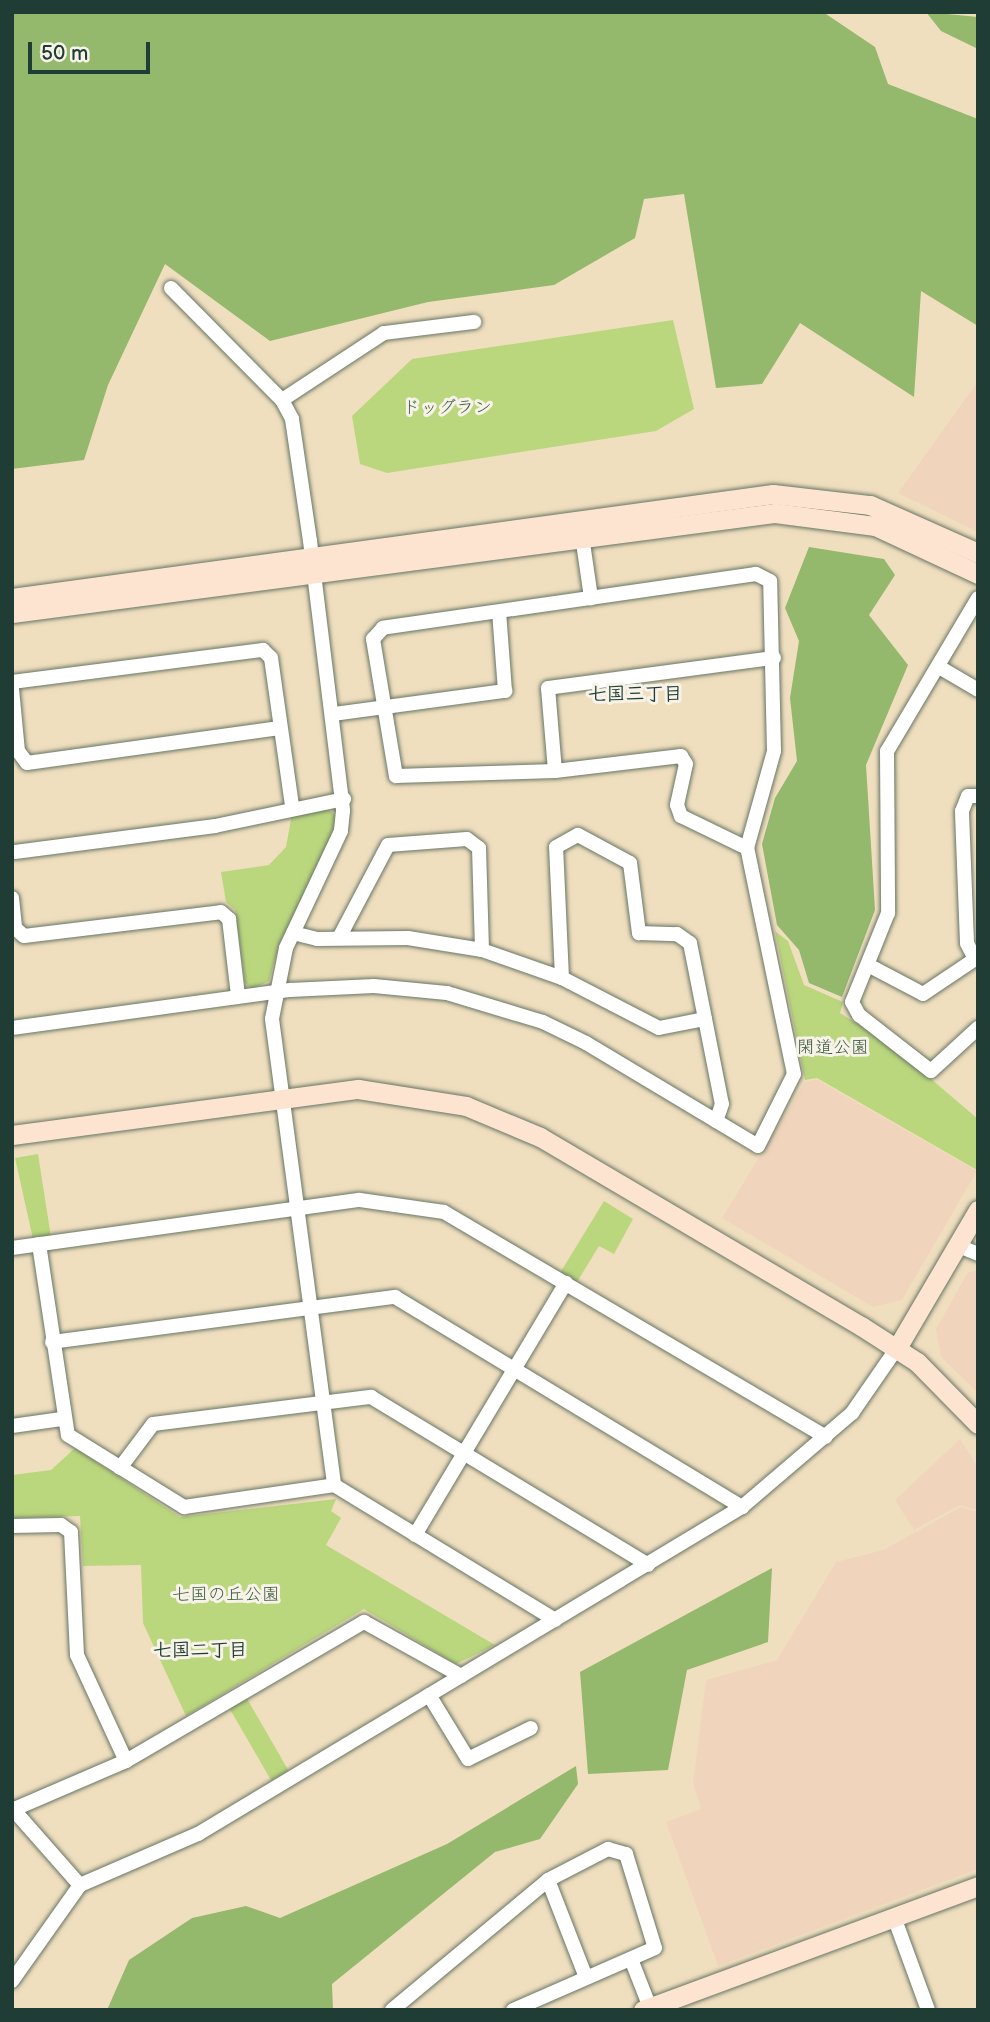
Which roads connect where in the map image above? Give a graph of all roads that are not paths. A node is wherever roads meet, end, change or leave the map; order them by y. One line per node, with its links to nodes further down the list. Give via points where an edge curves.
1 (171, 288): 3 (street)
2 (474, 322): 3 (street, via 384,333)
3 (282, 400): 6 (street, via 292,419)
4 (582, 536): 6 (street); 7 (street, via 729,516 816,515 902,535); 9 (street)
5 (978, 553): 6 (street, via 870,505 773,494)
6 (314, 565): 8 (street); 12 (street); 19 (street)
7 (978, 574)
8 (12, 597)
9 (591, 598): 11 (street); 13 (street, via 764,577 774,586)
10 (978, 598): 14 (street)
11 (499, 612): 18 (street, via 377,630); 18 (street, via 505,691)
12 (12, 613)
13 (774, 658): 21 (street, via 548,688); 25 (street, via 774,751)
14 (939, 667): 17 (street); 32 (street, via 887,751 889,906)
15 (12, 682): 20 (street, via 257,649 271,658)
16 (12, 689): 20 (street, via 18,751 27,763)
17 (978, 690)
18 (382, 707): 19 (street); 21 (street, via 391,768 400,778)
19 (334, 714): 23 (street)
20 (280, 728): 24 (street)
21 (555, 771): 25 (street, via 681,756 686,764 677,805 681,816)
22 (978, 796): 31 (street, via 968,796 962,811 967,943)
23 (344, 799): 24 (street); 28 (street, via 341,831)
24 (292, 806): 26 (street, via 215,826)
25 (747, 848): 40 (street, via 793,1082 758,1146)
26 (13, 854)
27 (12, 898): 35 (street, via 15,928 24,936 221,912 229,919)
28 (293, 933): 29 (street); 34 (street)
29 (339, 938): 30 (street, via 408,937); 30 (street, via 388,845 467,839 479,848)
30 (482, 950): 33 (street)
31 (976, 958): 32 (street, via 923,993)
32 (868, 965): 38 (street, via 852,1009 928,1070 939,1068)
33 (562, 978): 36 (street, via 659,1028); 36 (street, via 556,848 578,835 630,863 639,933 687,939)
34 (273, 994): 35 (street); 39 (street); 40 (street, via 374,986 490,1004 586,1043)
35 (238, 996): 37 (street)
36 (705, 1019): 40 (street, via 722,1104)
37 (12, 1028)
38 (978, 1028)
39 (281, 1097): 41 (street); 42 (street); 51 (street, via 398,1091 496,1116)
40 (716, 1121)
41 (12, 1135)
42 (298, 1209): 44 (street); 48 (street, via 371,1201 450,1214); 49 (street)
43 (978, 1210): 45 (street)
44 (39, 1244): 46 (street); 50 (street)
45 (956, 1244): 47 (street); 51 (street)
46 (12, 1248)
47 (978, 1254)
48 (566, 1283): 52 (street); 57 (street)
49 (310, 1307): 50 (street); 52 (street, via 395,1297); 53 (street)
50 (52, 1342): 54 (street)
51 (897, 1348): 55 (street); 57 (street, via 870,1392)
52 (514, 1366): 58 (street); 61 (street)
53 (322, 1400): 58 (street, via 371,1397); 59 (street, via 153,1424); 60 (street)
54 (62, 1419): 56 (street); 59 (street, via 68,1435)
55 (978, 1424)
56 (12, 1426)
57 (826, 1437): 61 (street)
58 (465, 1451): 63 (street); 64 (street)
59 (120, 1468): 60 (street, via 184,1507)
60 (334, 1485): 63 (street)
61 (741, 1507): 64 (street)
62 (12, 1526): 69 (street, via 61,1525 71,1532 77,1655)
63 (415, 1535): 65 (street)
64 (648, 1564): 65 (street)
65 (555, 1620): 66 (street)
66 (461, 1676): 67 (street); 69 (street, via 364,1622)
67 (429, 1695): 68 (street, via 468,1759); 72 (street, via 198,1833)
68 (531, 1728)
69 (126, 1762): 70 (street)
70 (13, 1809): 72 (street)
71 (548, 1880): 75 (street, via 608,1849 626,1854 657,1943); 76 (street); 79 (street)
72 (80, 1885): 77 (street)
73 (976, 1891): 74 (street)
74 (894, 1917): 78 (street); 81 (street)
75 (631, 1959): 76 (street); 78 (street)
76 (585, 1975): 80 (street)
77 (12, 1981)
78 (648, 2009)
79 (392, 2010)
80 (513, 2010)
81 (928, 2010)

